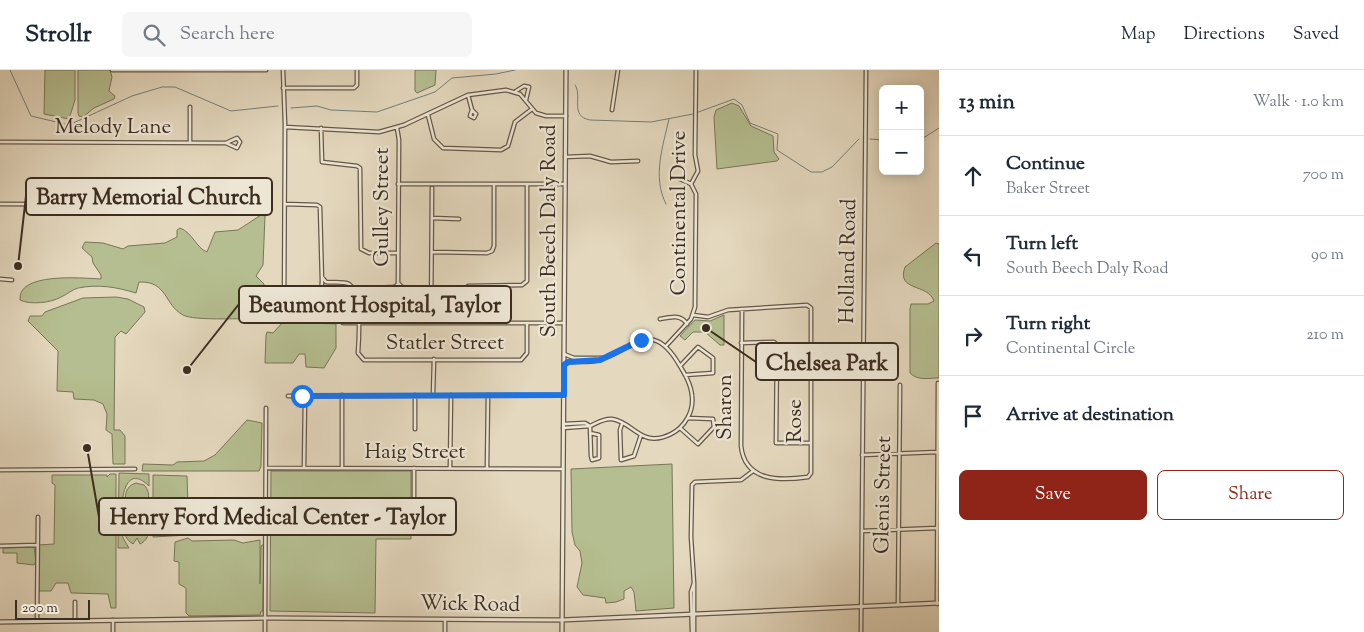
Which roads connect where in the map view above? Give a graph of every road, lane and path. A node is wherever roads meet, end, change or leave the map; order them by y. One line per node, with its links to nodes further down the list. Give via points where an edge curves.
1 (112, 70): 2 (street)
2 (190, 70): 3 (street)
3 (266, 70)
4 (283, 70): 10 (street)
5 (357, 70): 10 (street, via 356,87)
6 (566, 70): 19 (street, South Beech Daly Road)
7 (618, 70): 17 (street)
8 (696, 70): 33 (street, Continental Drive, via 695,155 698,171)
9 (866, 70): 90 (street, Holland Road)
10 (283, 88): 20 (street)
11 (516, 91): 12 (street); 13 (street); 13 (street, via 529,87)
12 (468, 95): 16 (street); 18 (street)
13 (526, 100): 15 (street)
14 (190, 107): 24 (street)
15 (532, 109): 18 (street, via 515,122 508,146 501,150 443,148 434,139); 19 (street, via 543,115)
16 (472, 110)
17 (612, 110)
18 (428, 115): 22 (street)
19 (566, 116): 26 (street, South Beech Daly Road)
20 (285, 127): 21 (street); 36 (street)
21 (321, 128): 22 (street, via 376,132); 41 (street, via 323,163 359,167 361,249 369,253)
22 (397, 128): 29 (street, Gulley Street)
23 (0, 142): 24 (street, Melody Lane)
24 (190, 143): 25 (street, Melody Lane)
25 (226, 143): 25 (street, Melody Lane, via 237,148 240,142 234,138)
26 (565, 157): 27 (street); 32 (street, South Beech Daly Road)
27 (638, 161)
28 (678, 178): 33 (street)
29 (398, 184): 30 (street); 41 (street, Gulley Street)
30 (494, 184): 31 (street); 40 (street, via 492,251)
31 (527, 184): 32 (street); 56 (street, via 527,281 522,285 468,286 465,291)
32 (565, 184): 58 (street, South Beech Daly Road)
33 (691, 184): 49 (street, Continental Drive, via 696,196)
34 (432, 188): 38 (street)
35 (0, 204): 37 (street)
36 (285, 204): 42 (street, via 320,206); 50 (street)
37 (227, 206): 37 (street, via 237,211 242,206 237,201)
38 (432, 218): 39 (street); 40 (street)
39 (459, 219)
40 (432, 252): 55 (street)
41 (398, 253): 45 (street, Gulley Street)
42 (322, 277): 47 (street, via 328,282 348,283); 51 (street)
43 (0, 280): 44 (street)
44 (12, 280)
45 (398, 285): 46 (street); 46 (street, via 402,287 400,291)
46 (393, 287): 47 (street)
47 (353, 289): 54 (street)
48 (742, 309): 49 (street, via 708,317); 60 (street, Sharon); 87 (street, Rose, via 811,307)
49 (693, 315): 59 (street, Continental Drive)
50 (284, 318)
51 (320, 318)
52 (660, 319): 59 (street, via 682,318)
53 (342, 323): 54 (street)
54 (359, 323): 55 (street); 64 (street, Statler Street, via 360,357 366,360)
55 (431, 323): 56 (street)
56 (466, 323): 57 (street)
57 (526, 323): 58 (street); 64 (street, Statler Street, via 527,353 522,359)
58 (564, 323): 62 (street, South Beech Daly Road)
59 (687, 324): 61 (street, Continental Drive)
60 (741, 343): 87 (street, via 774,342 777,345 776,443); 100 (street, Sharon, via 741,446 746,463)
61 (666, 346): 63 (street, via 656,340 644,339); 66 (street)
62 (564, 354): 63 (street, via 574,358); 65 (street, South Beech Daly Road)
63 (605, 358): 65 (street)
64 (434, 359): 71 (street)
65 (564, 365): 75 (street, South Beech Daly Road)
66 (680, 366): 67 (street); 67 (street, via 698,347 713,358 713,373)
67 (685, 375): 79 (street, via 692,396)
68 (938, 383): 88 (street)
69 (900, 385): 89 (street, Glenis Street)
70 (414, 394): 71 (street); 72 (street); 84 (street)
71 (433, 394): 73 (street)
72 (342, 395): 77 (street, via 312,394); 93 (street)
73 (451, 395): 74 (street); 95 (street)
74 (488, 395): 75 (street); 96 (street)
75 (564, 395): 81 (street, South Beech Daly Road)
76 (288, 396): 77 (street)
77 (305, 397): 92 (street)
78 (266, 408): 91 (street)
79 (688, 418): 83 (street); 83 (street, via 713,419 714,427 698,444)
80 (622, 424): 82 (street, via 609,419); 86 (street); 86 (street, via 621,460 634,456)
81 (564, 426): 82 (street); 98 (street, South Beech Daly Road)
82 (590, 426): 85 (street)
83 (680, 428): 86 (street, via 662,437)
84 (415, 429)
85 (590, 433): 85 (street, via 591,459 597,460 599,435)
86 (641, 435)
87 (811, 443): 100 (street, Rose, via 810,475 766,478)
88 (938, 452): 89 (street); 103 (street)
89 (899, 454): 90 (street); 104 (street, Glenis Street)
90 (862, 455): 105 (street, Holland Road)
91 (267, 468): 92 (street, Haig Street); 113 (street)
92 (304, 468): 93 (street, Haig Street)
93 (342, 468): 94 (street, Haig Street)
94 (414, 468): 95 (street, Haig Street); 101 (street)
95 (450, 468): 96 (street, Haig Street)
96 (487, 468): 98 (street, Haig Street)
97 (135, 469): 99 (street)
98 (563, 469): 117 (street, South Beech Daly Road)
99 (0, 470)
100 (753, 471): 112 (street, via 741,480 693,484)
101 (414, 507)
102 (38, 517): 106 (street)
103 (937, 528): 104 (street); 109 (street)
104 (898, 530): 105 (street); 110 (street, Glenis Street)
105 (862, 531): 111 (street, Holland Road)
106 (37, 545): 107 (street); 118 (street)
107 (0, 546)
108 (75, 602): 114 (street)
109 (938, 603): 110 (street, Wick Road)
110 (898, 605): 111 (street, Wick Road)
111 (861, 607): 112 (street, Wick Road); 125 (street, Holland Road)
112 (693, 615): 117 (street, Wick Road); 124 (street)
113 (266, 618): 115 (street, Wick Road); 116 (street, Wick Road); 121 (street)
114 (75, 620): 115 (street, Wick Road); 118 (street, Wick Road)
115 (113, 620): 120 (street)
116 (445, 620): 117 (street, Wick Road); 122 (street)
117 (562, 620): 123 (street, South Beech Daly Road)
118 (37, 621): 119 (street, Wick Road)
119 (0, 622)
120 (113, 632)
121 (265, 632)
122 (445, 632)
123 (562, 632)
124 (693, 632)
125 (861, 632)

